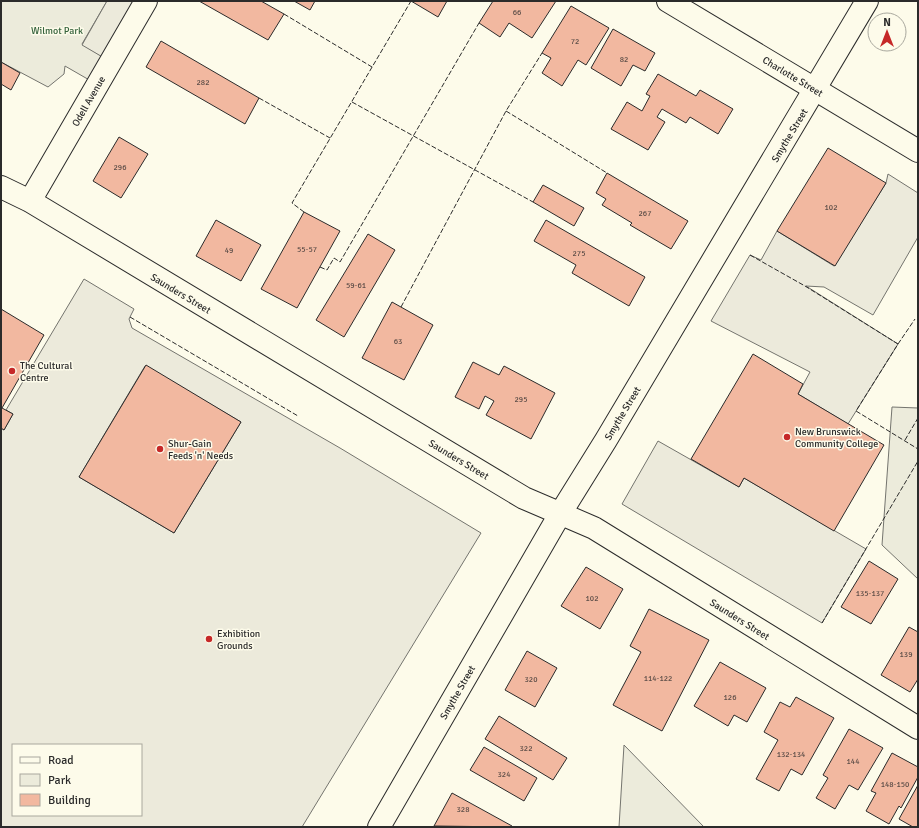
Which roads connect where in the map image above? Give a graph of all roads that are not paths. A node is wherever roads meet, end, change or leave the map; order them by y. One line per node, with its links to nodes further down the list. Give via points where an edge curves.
1 (146, 1): 7 (street, Odell Avenue)
2 (668, 1): 4 (street, Charlotte Street)
3 (868, 1): 4 (street, Smythe Street)
4 (815, 90): 5 (street, Charlotte Street); 8 (street, Smythe Street)
5 (918, 151)
6 (1, 186): 7 (street, Saunders Street)
7 (30, 201): 8 (street, Saunders Street, via 524,498)
8 (560, 514): 9 (street, Saunders Street, via 594,528); 10 (street, Smythe Street)
9 (918, 728)
10 (379, 827)

